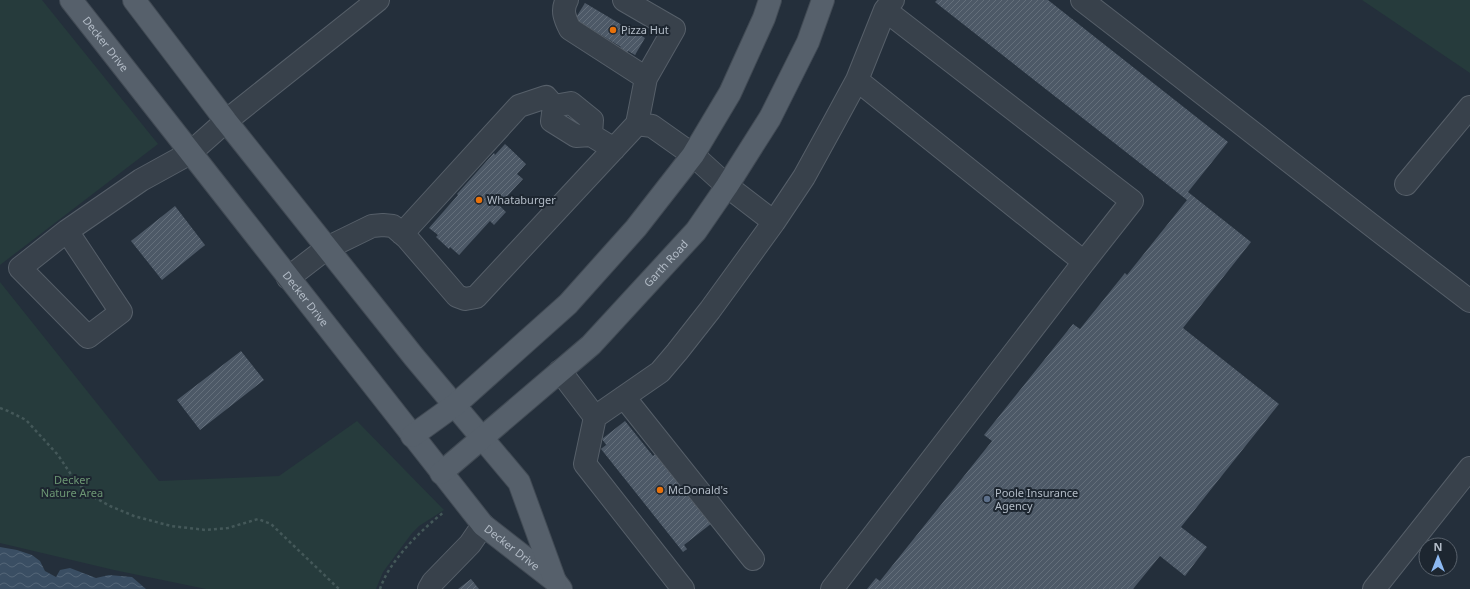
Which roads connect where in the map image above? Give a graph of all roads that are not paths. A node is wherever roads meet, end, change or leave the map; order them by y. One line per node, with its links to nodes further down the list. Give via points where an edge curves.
1 (71, 0): 16 (main road, Decker Drive)
2 (134, 0): 13 (main road, Decker Drive)
3 (378, 0): 13 (street)
4 (567, 0): 10 (street, via 564,5 564,16 570,29)
5 (624, 0): 10 (street, via 674,29)
6 (770, 0): 17 (main road, via 730,93)
7 (823, 0): 19 (main road, Garth Road, via 808,42 770,118)
8 (1082, 0): 26 (street)
9 (889, 5): 11 (street); 24 (street, via 1132,201)
10 (646, 78): 14 (street)
11 (857, 80): 20 (street, via 804,177); 24 (street)
12 (1470, 107): 18 (street)
13 (226, 121): 16 (street); 23 (main road, Decker Drive)
14 (637, 124): 15 (street); 17 (street, via 652,126)
15 (614, 149): 22 (street, via 590,136 576,136 552,122 554,106 546,97 519,106); 22 (street, via 476,298 465,299 457,296)
16 (190, 153): 21 (street, via 141,180); 25 (main road, Decker Drive)
17 (693, 155): 19 (street); 29 (main road, via 636,228 568,304)
18 (1406, 184)
19 (727, 186): 20 (street); 27 (main road, Garth Road, via 696,231 591,345)
20 (774, 222): 28 (street, via 677,352 660,372)
21 (67, 231): 21 (street, via 121,312 88,337 20,268)
22 (402, 234): 23 (street, via 393,226 372,226)
23 (326, 248): 25 (street); 29 (main road, Decker Drive)
24 (1084, 262): 40 (street)
25 (288, 278): 31 (main road, Decker Drive)
26 (1470, 301)
27 (560, 371): 30 (street); 32 (main road, Garth Road)
28 (631, 392): 30 (street); 36 (street)
29 (455, 405): 31 (main road); 32 (main road, Decker Drive)
30 (595, 417): 39 (street, via 585,464)
31 (412, 436): 34 (main road, Decker Drive)
32 (482, 437): 34 (main road, Garth Road); 37 (main road, Decker Drive, via 519,482)
33 (1470, 468): 41 (street)
34 (441, 473): 35 (main road, Decker Drive)
35 (483, 525): 37 (main road, Decker Drive); 38 (street, via 470,544)
36 (753, 560)
37 (558, 585)
38 (429, 589)
39 (684, 589)
40 (832, 589)
41 (1374, 589)

